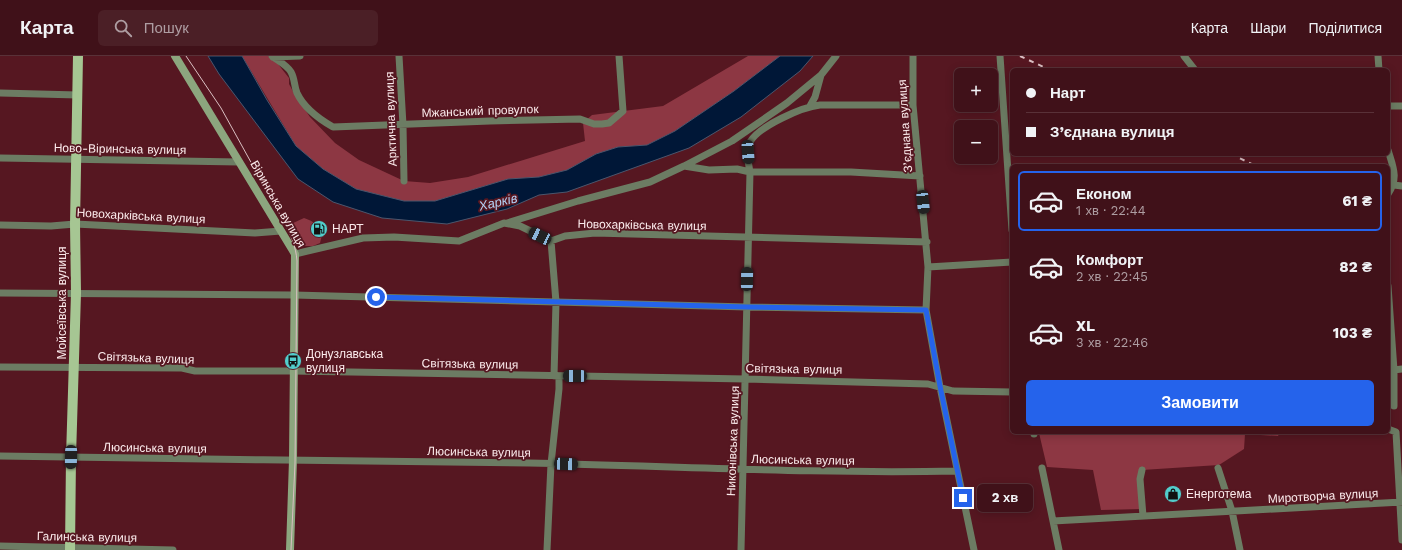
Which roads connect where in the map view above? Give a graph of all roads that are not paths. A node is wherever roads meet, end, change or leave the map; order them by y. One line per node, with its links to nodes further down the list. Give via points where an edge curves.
1 (78, 56): 16 (main road, Мойсеївська вулиця)
2 (175, 56): 27 (main road, Віринська вулиця)
3 (300, 56): 11 (street)
4 (399, 56): 23 (street, Арктична вулиця)
5 (619, 56): 23 (street, Мжанський провулок, via 623,111 609,123 594,124 580,119)
6 (836, 56): 14 (street)
7 (913, 56): 19 (street, З’єднана вулиця)
8 (1000, 56): 35 (street)
9 (1184, 56): 12 (street)
10 (1378, 56): 13 (street)
11 (272, 57): 23 (street, Мжанський провулок, via 290,70 300,100 318,118 333,127)
12 (1193, 68)
13 (1379, 68)
14 (821, 75): 17 (street); 28 (street, via 787,103 732,141)
15 (0, 93): 16 (street)
16 (78, 94): 26 (main road, Мойсеївська вулиця)
17 (815, 97): 18 (street); 20 (street)
18 (820, 105): 19 (street); 20 (street)
19 (913, 105): 30 (street, З’єднана вулиця)
20 (810, 106): 29 (street, Никонівська вулиця, via 767,127 751,142 748,152)
21 (1390, 106): 22 (street)
22 (1402, 106)
23 (403, 125): 31 (street, Арктична вулиця)
24 (1390, 156): 32 (street, via 1395,175)
25 (0, 158): 26 (street, Ново-Віринська вулиця)
26 (76, 160): 27 (street, Ново-Віринська вулиця); 37 (main road, Мойсеївська вулиця)
27 (239, 162): 39 (main road, Віринська вулиця)
28 (684, 166): 29 (street); 36 (street, via 650,182)
29 (750, 172): 30 (street, via 851,172); 40 (street, Никонівська вулиця)
30 (920, 176): 42 (street, З’єднана вулиця)
31 (404, 181)
32 (1394, 185): 33 (street); 34 (street)
33 (1402, 186)
34 (1390, 191)
35 (1010, 201)
36 (504, 223): 41 (street, via 520,226); 43 (street, via 459,241 363,238)
37 (75, 224): 38 (street, Новохарківська вулиця); 39 (street, Новохарківська вулиця, via 255,233); 47 (main road, Мойсеївська вулиця)
38 (0, 225)
39 (281, 231): 43 (main road, Віринська вулиця)
40 (748, 238): 41 (street, Новохарківська вулиця, via 595,233); 42 (street, Новохарківська вулиця); 50 (street, Никонівська вулиця)
41 (551, 240): 49 (street)
42 (927, 242): 45 (street, З’єднана вулиця)
43 (295, 254): 48 (main road, Віринська вулиця)
44 (1010, 262): 45 (street)
45 (928, 267): 51 (street, З’єднана вулиця)
46 (0, 293): 47 (street)
47 (76, 293): 48 (street); 54 (main road, Мойсеївська вулиця)
48 (295, 295): 49 (street); 55 (main road, Віринська вулиця)
49 (556, 302): 50 (street); 57 (street)
50 (747, 307): 51 (street); 58 (street, Никонівська вулиця)
51 (926, 310): 59 (street, З’єднана вулиця)
52 (1390, 310): 56 (street)
53 (0, 367): 54 (street, Світязька вулиця)
54 (75, 368): 55 (street, Світязька вулиця); 64 (main road, Мойсеївська вулиця)
55 (294, 371): 57 (street, Світязька вулиця); 65 (main road, Віринська вулиця)
56 (1395, 371): 61 (street)
57 (557, 376): 58 (street, Світязька вулиця); 66 (street, via 559,389)
58 (746, 379): 59 (street, Світязька вулиця); 69 (street, Никонівська вулиця)
59 (940, 386): 60 (street, Світязька вулиця, via 953,391); 71 (street, З’єднана вулиця)
60 (1010, 392)
61 (1394, 406)
62 (1390, 430): 72 (street, via 1396,432)
63 (0, 456): 64 (street, Люсинська вулиця)
64 (71, 457): 65 (street, Люсинська вулиця); 78 (main road, Мойсеївська вулиця)
65 (293, 460): 66 (street, Люсинська вулиця); 80 (main road, Віринська вулиця)
66 (551, 464): 69 (street, Люсинська вулиця); 81 (street)
67 (1042, 468): 75 (street)
68 (1218, 468): 73 (street)
69 (742, 470): 71 (street, Люсинська вулиця); 82 (street, Никонівська вулиця)
70 (1142, 470): 74 (street, via 1140,479)
71 (958, 471): 83 (street, З’єднана вулиця)
72 (1401, 502): 73 (street, Миротворча вулиця); 76 (street)
73 (1232, 511): 74 (street, Миротворча вулиця); 85 (street)
74 (1143, 516): 75 (street, Миротворча вулиця)
75 (1052, 521): 84 (street)
76 (1402, 540)
77 (0, 546): 78 (street, Галинська вулиця)
78 (70, 549): 79 (street, Галинська вулиця)
79 (173, 550)
80 (290, 550)
81 (547, 550)
82 (741, 550)
83 (974, 550)
84 (1059, 550)
85 (1240, 550)

